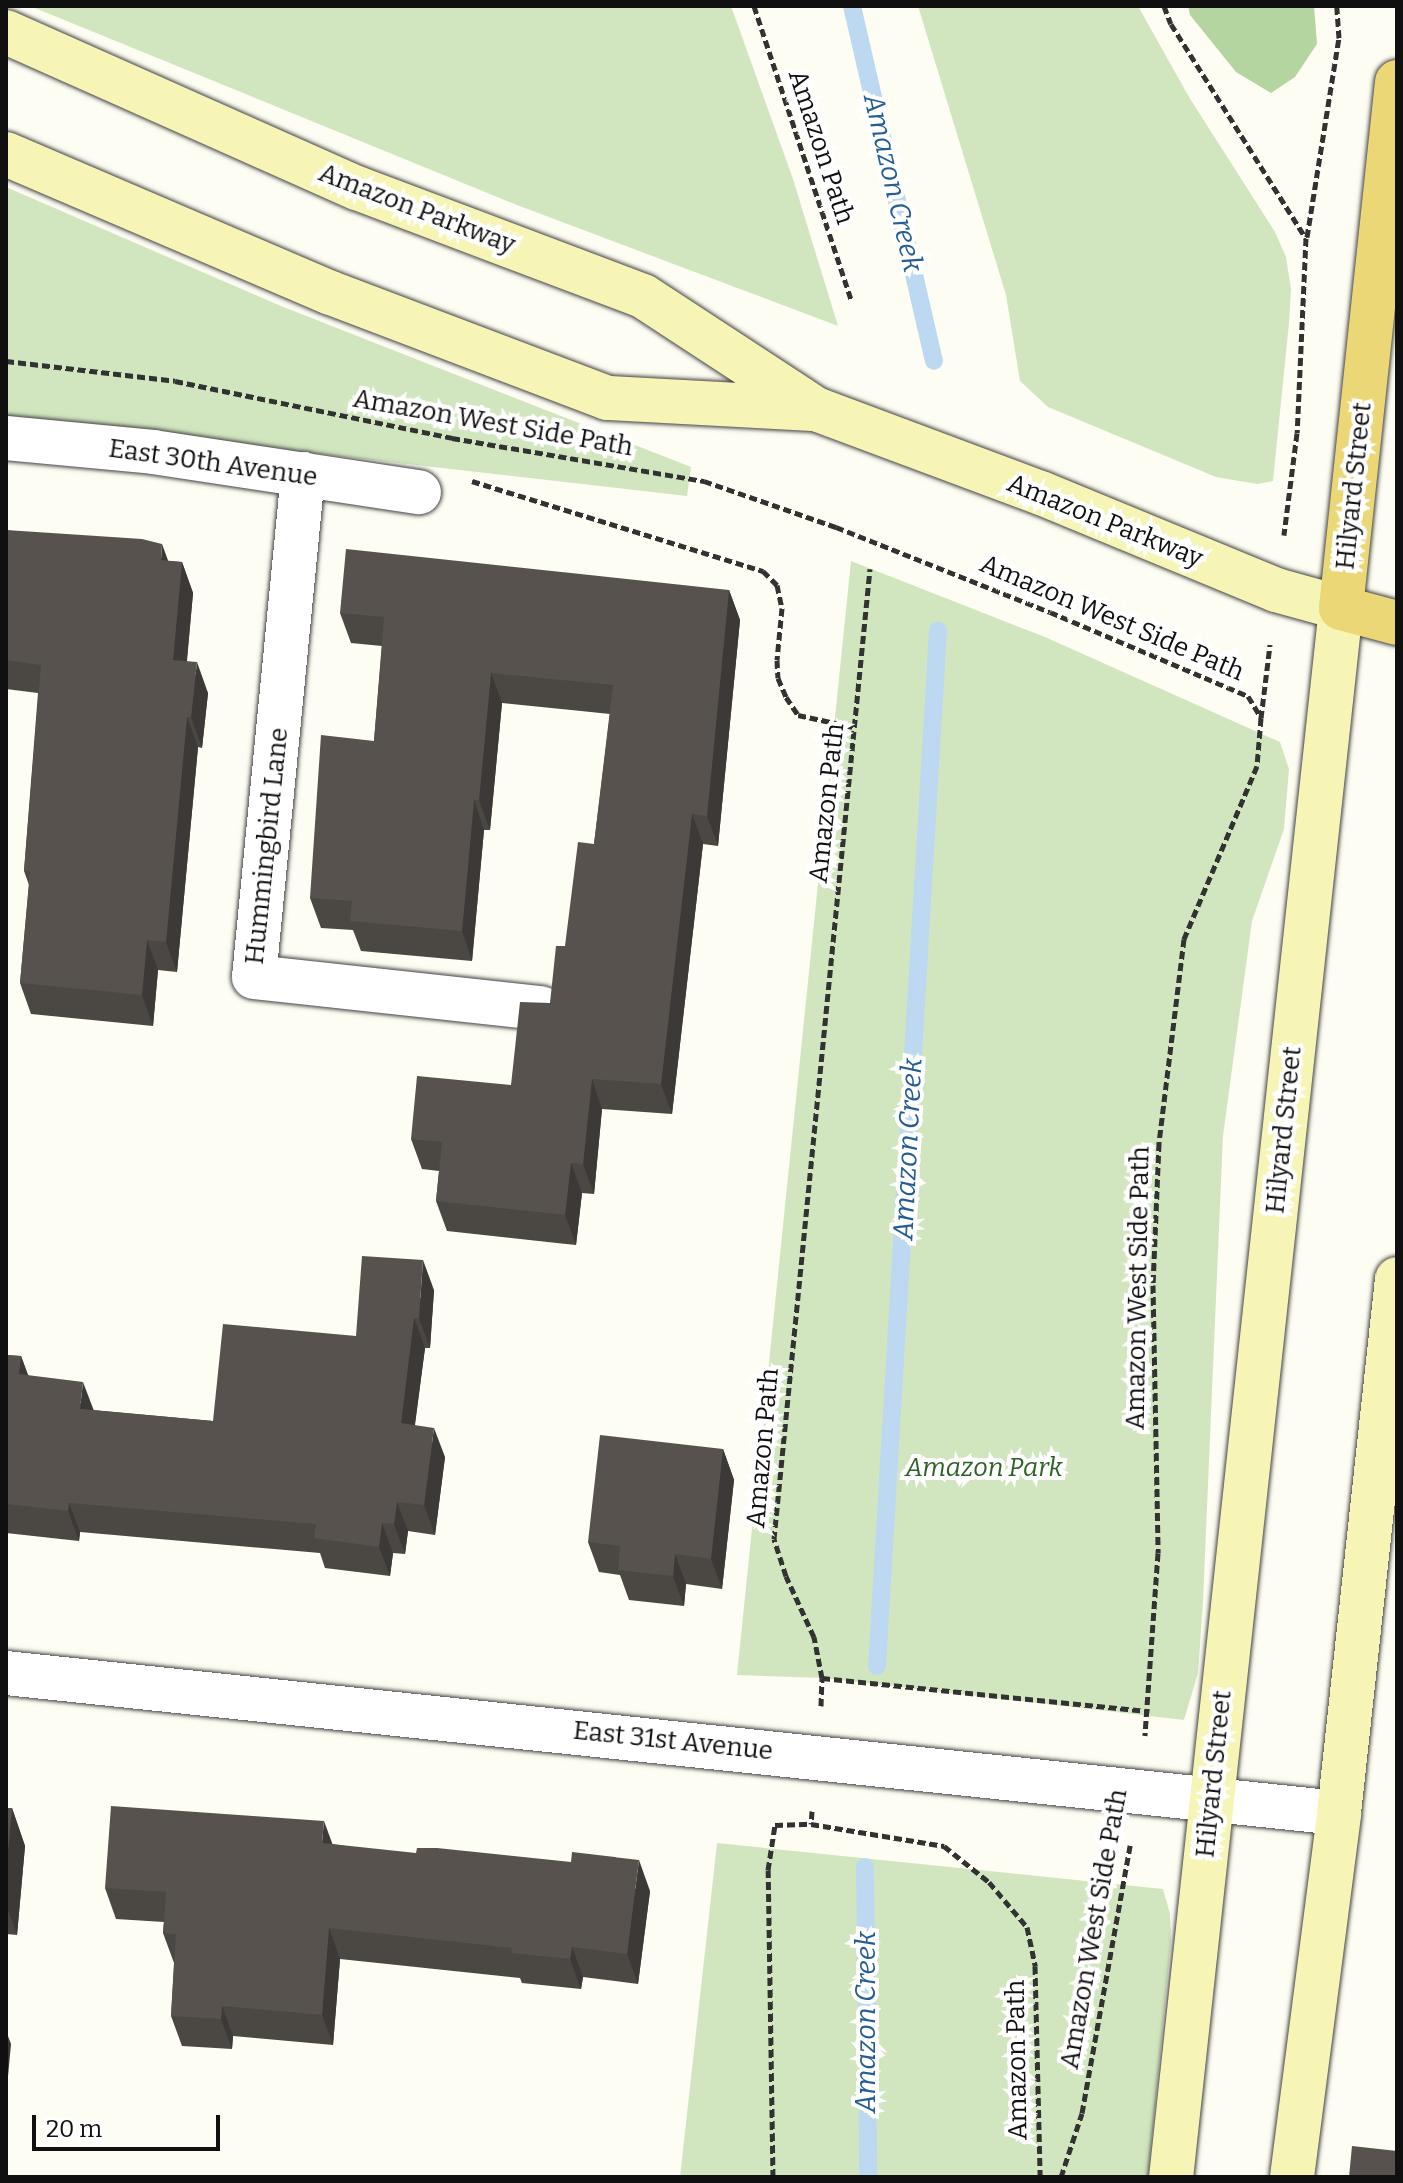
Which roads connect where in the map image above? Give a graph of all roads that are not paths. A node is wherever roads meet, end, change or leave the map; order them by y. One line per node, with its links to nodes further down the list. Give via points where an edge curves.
1 (6, 32): 4 (main road, Amazon Parkway, via 357,188 643,296)
2 (1397, 82): 8 (main road, Hilyard Street)
3 (6, 154): 4 (main road, Amazon Parkway, via 331,293 608,398)
4 (816, 409): 8 (main road, Amazon Parkway, via 1041,493 1276,590)
5 (6, 438): 6 (street, East 30th Avenue)
6 (303, 474): 7 (street, East 30th Avenue); 10 (street, Hummingbird Lane, via 254,977)
7 (419, 492)
8 (1341, 608): 9 (main road, Amazon Parkway); 13 (main road, Hilyard Street)
9 (1397, 623)
10 (541, 1008)
11 (1397, 1279): 14 (main road)
12 (6, 1673): 13 (street, East 31st Avenue)
13 (1211, 1800): 14 (street, East 31st Avenue); 15 (main road, Hilyard Street)
14 (1339, 1813): 16 (main road)
15 (1171, 2177)
16 (1292, 2177)

